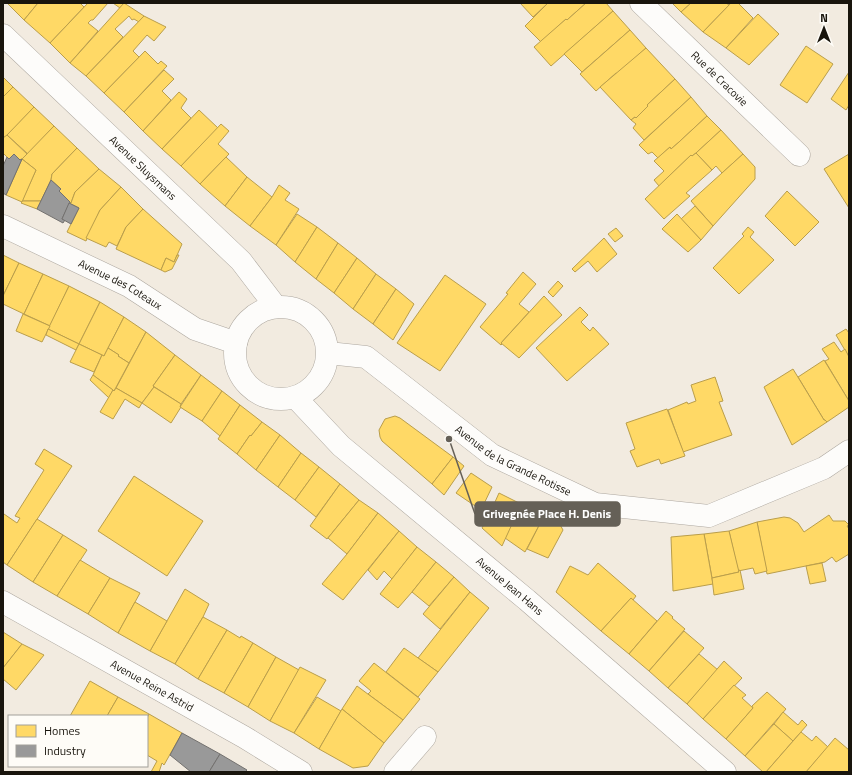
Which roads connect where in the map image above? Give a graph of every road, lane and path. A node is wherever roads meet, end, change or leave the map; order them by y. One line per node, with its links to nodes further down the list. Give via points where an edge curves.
1 (641, 3): 3 (street, Rue de Cracovie)
2 (3, 35): 5 (street, Avenue Sluysmans, via 241,261)
3 (799, 155)
4 (3, 226): 6 (street, Avenue des Coteaux, via 129,286 195,329)
5 (276, 307): 6 (street, via 258,313 242,328); 7 (street, via 301,311 321,328)
6 (236, 343): 8 (street, via 236,365 246,384 270,399)
7 (328, 353): 8 (street, via 324,372 313,388); 9 (street, Avenue de la Grande Rotisse, via 366,357 492,455 595,504 709,516 824,468)
8 (296, 398): 14 (street, Avenue Jean Hans, via 341,446 527,600)
9 (849, 451)
10 (3, 602): 12 (street, Avenue Reine Astrid, via 244,737)
11 (425, 737): 13 (street)
12 (301, 772)
13 (395, 772)
14 (725, 772)

